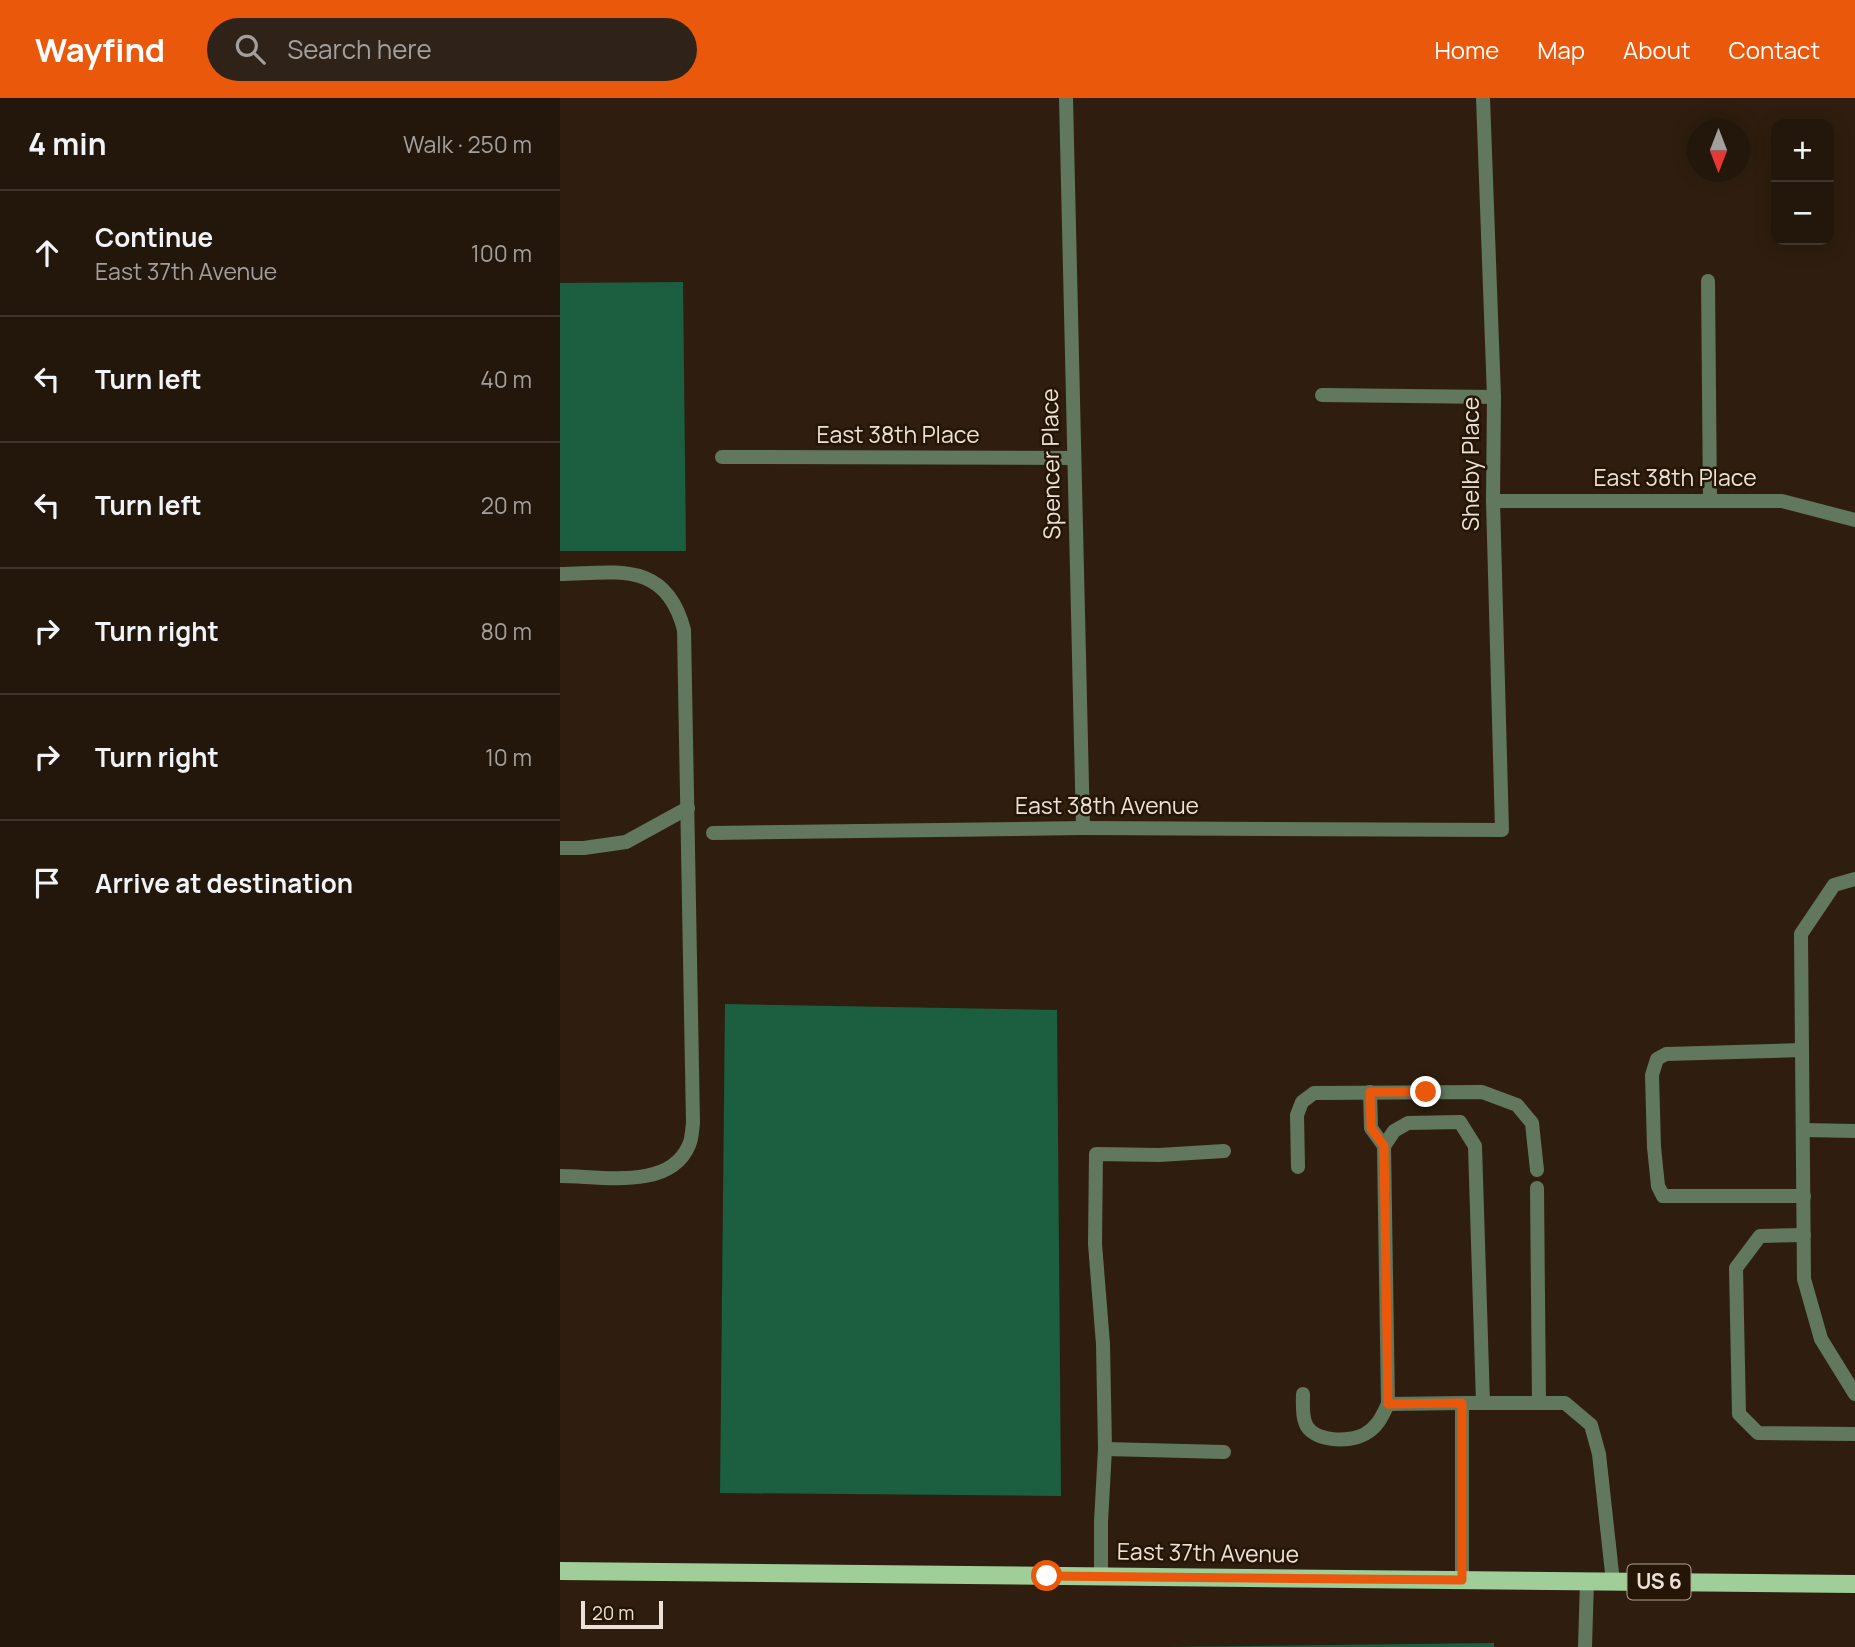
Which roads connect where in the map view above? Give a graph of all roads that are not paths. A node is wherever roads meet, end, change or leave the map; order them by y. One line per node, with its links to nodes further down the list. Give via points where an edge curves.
1 (1066, 98): 7 (street, Spencer Place)
2 (1483, 98): 5 (street, Shelby Place)
3 (1708, 281): 9 (street)
4 (1322, 395): 5 (street)
5 (1494, 397): 8 (street, Shelby Place)
6 (722, 457): 7 (street, East 38th Place)
7 (1074, 458): 13 (street, Spencer Place)
8 (1493, 501): 9 (street, East 38th Place); 14 (street, Shelby Place)
9 (1710, 501): 10 (street, East 38th Place, via 1782,501)
10 (1855, 520)
11 (560, 574): 12 (street, via 631,572 657,583 674,604 684,630)
12 (688, 808): 16 (street, via 626,842); 26 (street, via 690,1144 680,1161 655,1175 627,1179)
13 (1083, 828): 14 (street, East 38th Avenue); 15 (street, East 38th Avenue)
14 (1502, 830)
15 (713, 833)
16 (560, 848)
17 (1855, 879): 18 (street, via 1834,885 1801,934)
18 (1802, 1050): 20 (street); 28 (street, via 1666,1054 1657,1059 1652,1075 1654,1147 1663,1196)
19 (1370, 1092): 22 (street, via 1371,1128); 24 (street, via 1314,1093 1301,1102); 25 (street, via 1482,1092 1517,1105 1532,1123)
20 (1803, 1130): 21 (street); 28 (street)
21 (1855, 1130)
22 (1384, 1146): 33 (street, via 1394,1131 1408,1123 1434,1121 1460,1122 1475,1146); 35 (street)
23 (1224, 1151): 37 (street, via 1096,1154 1095,1244)
24 (1298, 1167)
25 (1537, 1170)
26 (560, 1176)
27 (1537, 1188): 34 (street)
28 (1804, 1196): 29 (street)
29 (1804, 1235): 31 (street, via 1804,1279 1821,1339); 36 (street, via 1760,1236 1736,1268 1739,1414 1758,1433)
30 (1303, 1394): 35 (street, via 1305,1423 1313,1434 1325,1438 1364,1435 1380,1422)
31 (1855, 1394)
32 (1462, 1403): 33 (street); 35 (street); 41 (street)
33 (1483, 1403): 34 (street)
34 (1539, 1403): 43 (street, via 1565,1403 1591,1426 1599,1454)
35 (1388, 1404)
36 (1855, 1434)
37 (1105, 1449): 38 (street); 40 (street)
38 (1224, 1452)
39 (560, 1571): 40 (main road, East 37th Avenue / US 6)
40 (1101, 1577): 41 (main road, East 37th Avenue / US 6)
41 (1462, 1580): 42 (main road, East 37th Avenue / US 6)
42 (1587, 1581): 43 (main road, East 37th Avenue / US 6); 45 (street)
43 (1613, 1581): 44 (main road, East 37th Avenue / US 6)
44 (1855, 1584)
45 (1585, 1647)

